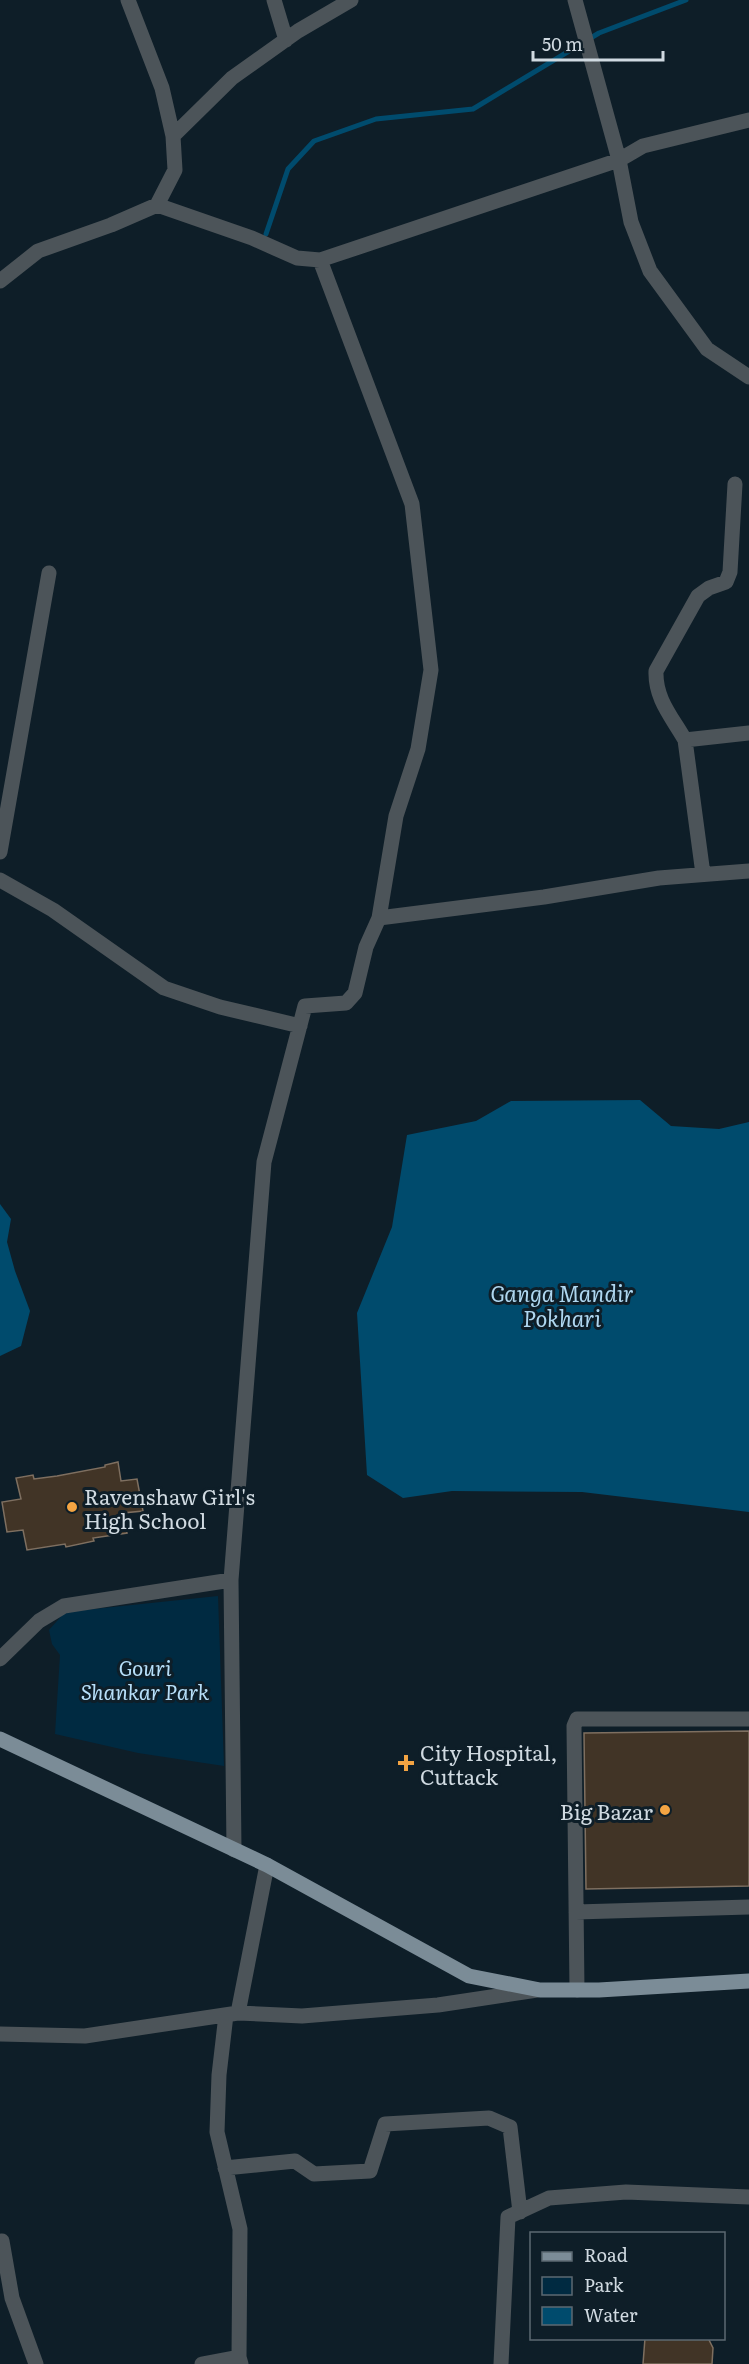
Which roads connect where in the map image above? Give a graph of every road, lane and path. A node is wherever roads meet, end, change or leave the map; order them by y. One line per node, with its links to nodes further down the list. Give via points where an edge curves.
1 (128, 0): 7 (street, via 162,88)
2 (274, 0): 5 (street)
3 (351, 0): 5 (street)
4 (575, 0): 8 (street)
5 (286, 40): 7 (street, via 232,78)
6 (749, 120): 8 (street, via 643,146)
7 (172, 136): 9 (street, via 175,170)
8 (619, 160): 10 (street); 12 (street, via 631,222 650,270 707,349)
9 (157, 205): 10 (street, via 297,258); 11 (street, via 38,251)
10 (320, 260): 21 (street, via 412,504 431,670 418,749 396,816)
11 (0, 281)
12 (749, 377)
13 (735, 484): 16 (street, via 730,572 726,582 698,596 656,671 655,683 663,707)
14 (49, 573): 17 (street)
15 (749, 733): 16 (street)
16 (685, 740): 19 (street)
17 (0, 852)
18 (749, 871): 19 (street)
19 (703, 874): 21 (street)
20 (0, 880): 22 (street, via 52,910 164,988 219,1007)
21 (379, 918): 22 (street, via 366,947 355,993 346,1003 305,1006)
22 (300, 1026): 23 (street, via 264,1162)
23 (231, 1580): 24 (street, via 64,1606 39,1621); 27 (street)
24 (0, 1659)
25 (749, 1719): 30 (street, via 577,1719)
26 (0, 1739): 27 (main road)
27 (234, 1850): 28 (main road)
28 (267, 1865): 32 (main road, via 469,1976); 34 (street)
29 (749, 1907): 30 (street)
30 (576, 1912): 33 (street)
31 (749, 1981): 33 (main road)
32 (540, 1990): 33 (main road); 34 (street, via 438,2005 302,2016)
33 (577, 1990)
34 (232, 2014): 35 (street, via 85,2037); 36 (street, via 219,2075 217,2132)
35 (0, 2034)
36 (225, 2168): 38 (street, via 295,2161 314,2174 370,2171 385,2124 489,2118 510,2127); 41 (street, via 240,2229)
37 (749, 2197): 38 (street, via 626,2192 549,2198)
38 (520, 2212): 44 (street, via 508,2217)
39 (2, 2241): 40 (street)
40 (7, 2307): 42 (street)
41 (240, 2361): 43 (street)
42 (36, 2364)
43 (202, 2364)
44 (501, 2364)

